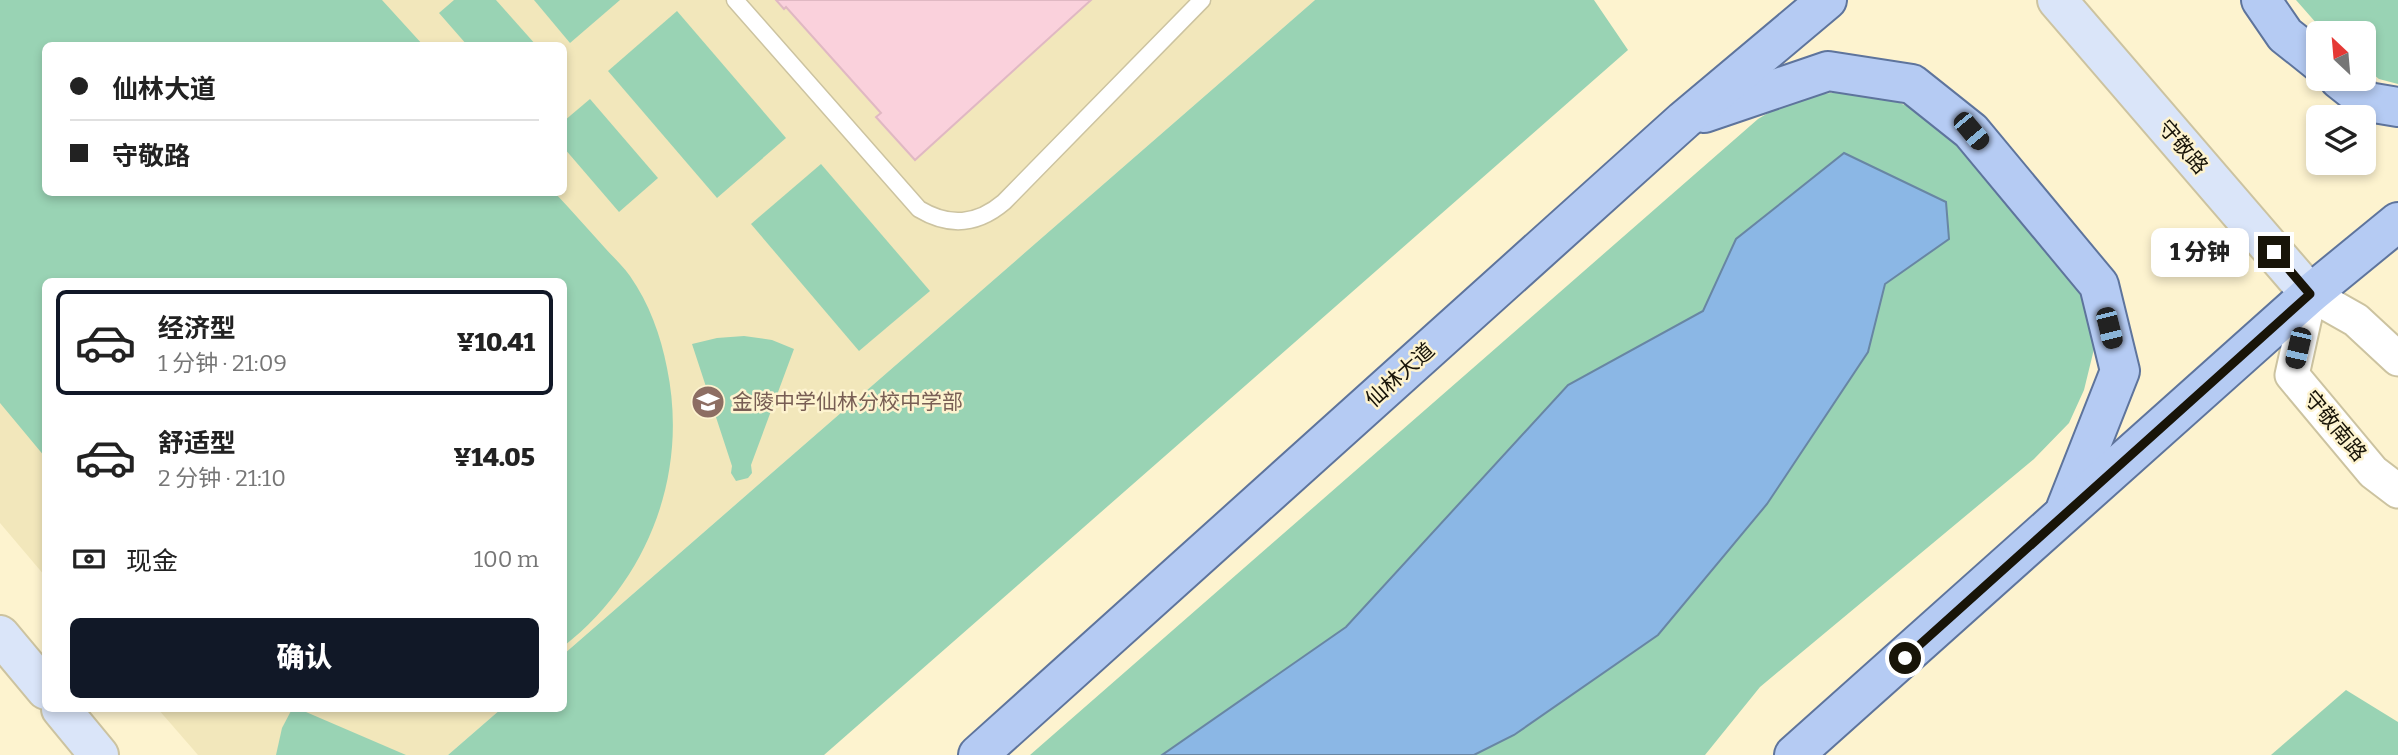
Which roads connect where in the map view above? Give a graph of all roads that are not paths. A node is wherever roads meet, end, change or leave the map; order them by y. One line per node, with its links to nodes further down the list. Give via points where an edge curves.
1 (734, 0): 2 (lane, via 919,209 947,222 978,219 1004,202)
2 (1202, 0)
3 (1827, 0): 9 (main road, 仙林大道)
4 (2057, 0): 11 (main road, 守敬路)
5 (2261, 0): 6 (main road, via 2285,35)
6 (2306, 52)
7 (2354, 91): 8 (main road, via 2368,102)
8 (2398, 107)
9 (1684, 120): 14 (main road, via 1828,71 1912,84 1971,131 2099,285 2120,371); 19 (main road, 仙林大道)
10 (2398, 222): 11 (main road)
11 (2310, 294): 12 (street, via 2356,320); 13 (street, 守敬南路, via 2292,375 2373,472); 14 (main road)
12 (2398, 359)
13 (2398, 491)
14 (2062, 517): 20 (main road)
15 (0, 635): 16 (main road)
16 (42, 685)
17 (63, 712): 18 (main road)
18 (99, 755)
19 (978, 755)
20 (1794, 755)

